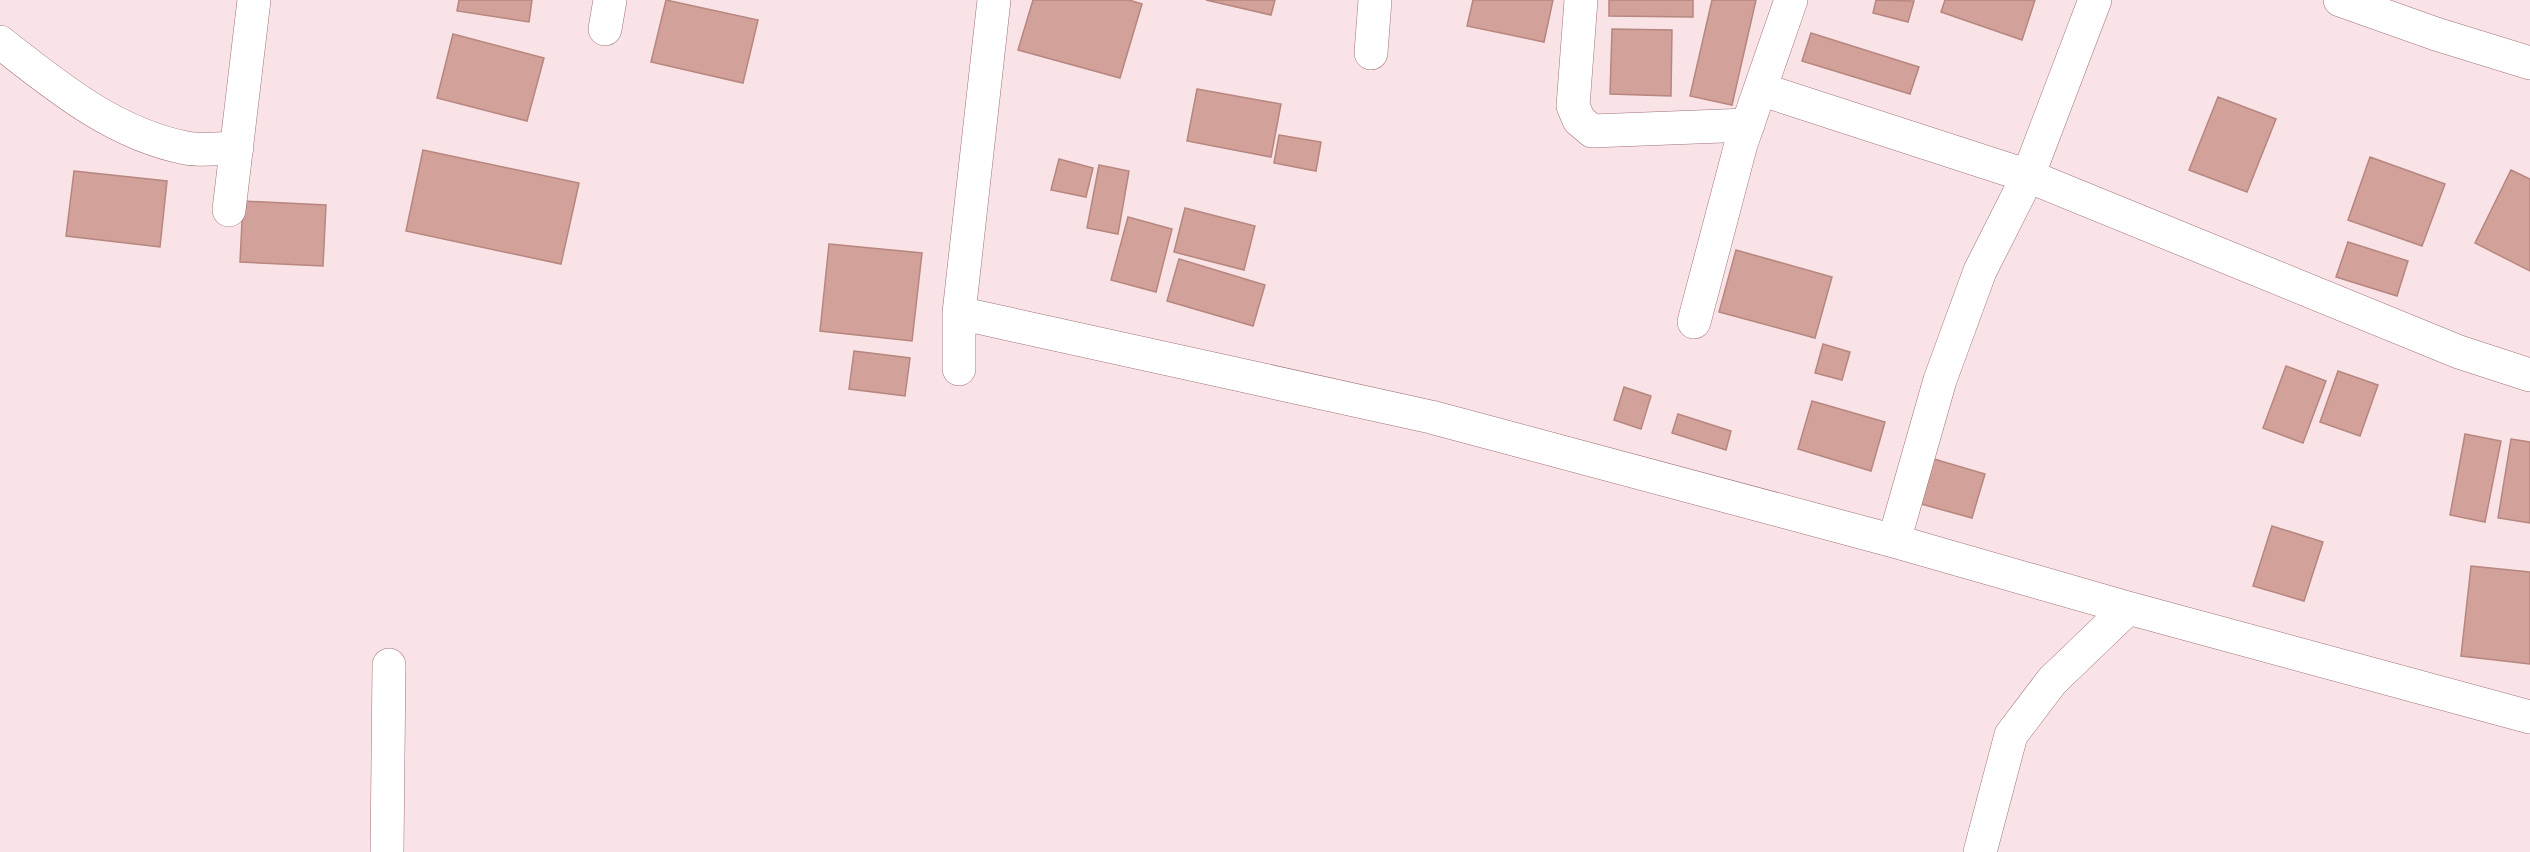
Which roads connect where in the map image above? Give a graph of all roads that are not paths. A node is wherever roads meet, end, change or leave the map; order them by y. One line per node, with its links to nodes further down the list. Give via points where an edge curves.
1 (254, 0): 13 (street)
2 (994, 0): 16 (street)
3 (1375, 0): 9 (street)
4 (1581, 0): 12 (street, via 1573,106 1579,120 1592,131)
5 (1791, 0): 11 (street)
6 (2095, 0): 14 (street)
7 (2340, 0): 10 (street)
8 (0, 42): 13 (street, via 106,119 188,148)
9 (1371, 53)
10 (2530, 63)
11 (1760, 89): 12 (street); 14 (street)
12 (1748, 125): 17 (street)
13 (237, 148): 15 (street)
14 (2028, 176): 19 (street, via 2458,352); 20 (street, via 1980,271 1940,380)
15 (230, 210)
16 (959, 313): 18 (street); 20 (street, via 1431,417)
17 (1694, 322)
18 (959, 369)
19 (2530, 375)
20 (1893, 541): 21 (street)
21 (2128, 608): 23 (street); 25 (street, via 2052,681 2011,735)
22 (389, 665): 24 (street)
23 (2530, 717)
24 (387, 852)
25 (1980, 852)

